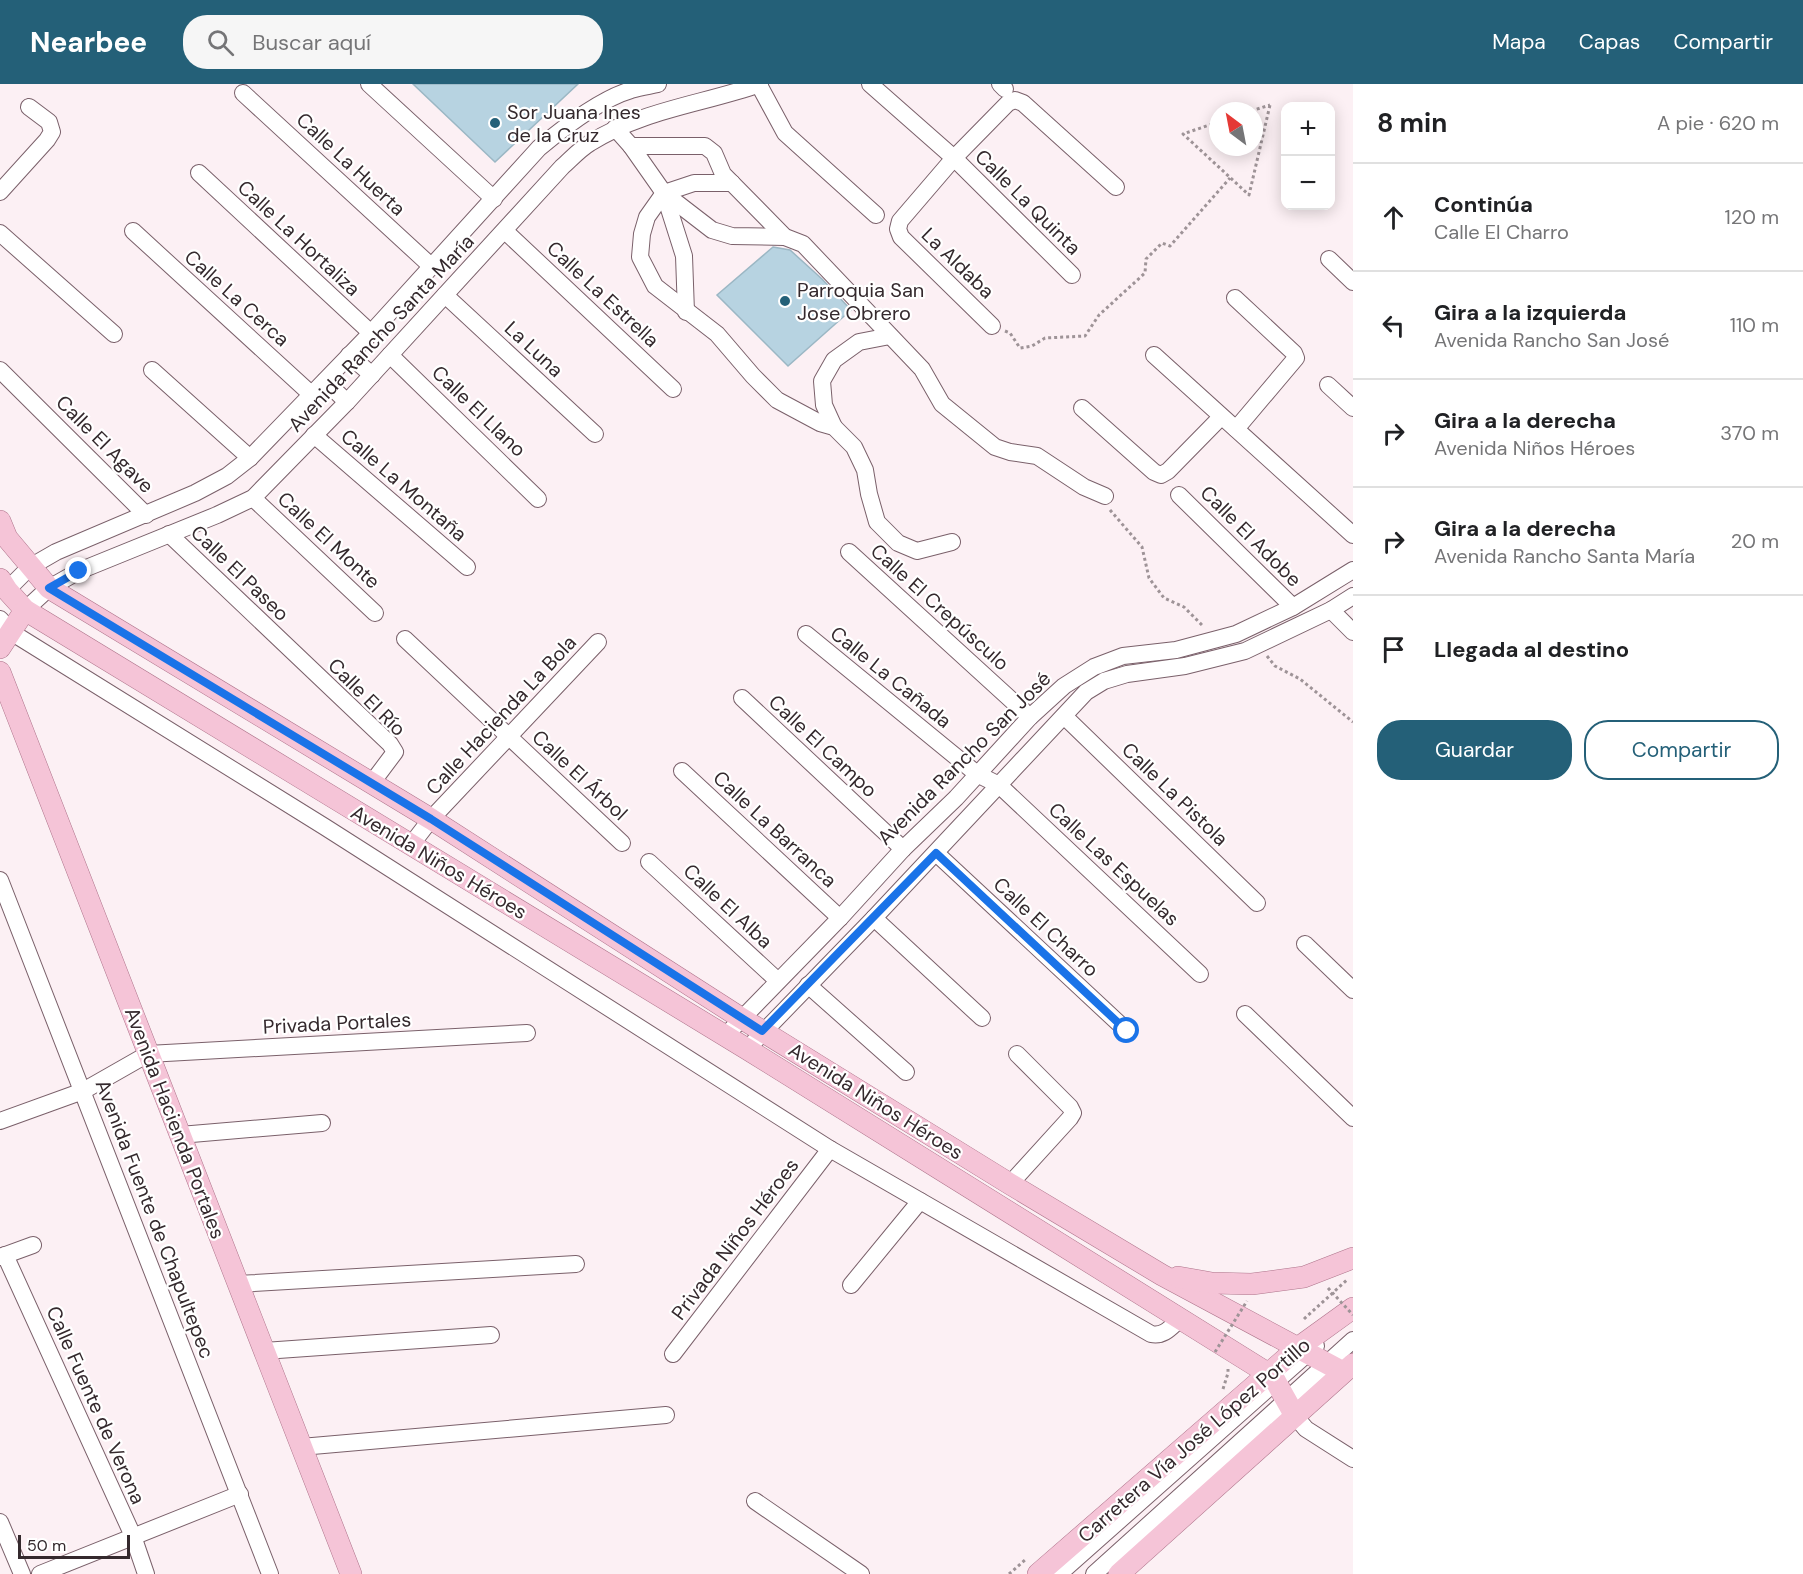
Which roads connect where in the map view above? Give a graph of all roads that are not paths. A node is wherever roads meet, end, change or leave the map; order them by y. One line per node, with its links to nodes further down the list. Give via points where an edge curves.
1 (369, 84): 16 (street)
2 (658, 84): 16 (street, Avenida Rancho Santa María, via 628,90 564,127 539,148)
3 (759, 84): 8 (street, Avenida Rancho Santa María, via 657,112); 17 (street, via 784,133)
4 (870, 84): 10 (street, Calle La Quinta)
5 (1007, 91): 10 (street, via 1008,104); 13 (street)
6 (243, 93): 23 (street, Calle La Huerta)
7 (30, 106): 14 (street, via 49,122 52,132)
8 (615, 128): 9 (street); 19 (street, Avenida Rancho Santa María, via 588,144 562,167)
9 (631, 146): 12 (street, via 705,146 714,153 723,174); 15 (street)
10 (954, 158): 24 (street, Calle La Quinta); 29 (street, La Aldaba, via 900,221 898,229 901,237)
11 (199, 173): 30 (street, Calle La Hortaliza)
12 (732, 183): 15 (street, via 694,183); 21 (street)
13 (1116, 187)
14 (0, 192)
15 (664, 193): 21 (street, via 712,230 732,236); 28 (street, via 684,256); 28 (street, via 647,217 640,257 655,286)
16 (494, 199): 23 (street, Avenida Rancho Santa María)
17 (876, 215)
18 (133, 231): 42 (street, Calle La Cerca)
19 (505, 231): 26 (street, Avenida Rancho Santa María); 41 (street, Calle La Estrella)
20 (0, 233): 31 (street)
21 (785, 237): 32 (street, via 803,244)
22 (1329, 259): 25 (street)
23 (431, 266): 30 (street, Avenida Rancho Santa María)
24 (1072, 275)
25 (1353, 282)
26 (445, 295): 34 (street, Avenida Rancho Santa María); 49 (street, La Luna)
27 (1235, 298): 48 (street, via 1296,358)
28 (686, 312): 47 (street, via 717,334 777,400)
29 (992, 326)
30 (371, 333): 33 (street, Avenida Rancho Santa María)
31 (114, 334)
32 (890, 336): 47 (street, via 859,342 834,360 822,381 824,405); 53 (street, via 922,369 942,404 995,447 1037,456)
33 (349, 355): 38 (street); 39 (street, Avenida Rancho Santa María)
34 (390, 355): 38 (street, Avenida Rancho Santa María); 55 (street, Calle El Llano)
35 (1154, 355): 46 (street)
36 (0, 370): 56 (street, Calle El Agave)
37 (152, 370): 51 (street)
38 (372, 375): 43 (street, Avenida Rancho Santa María)
39 (325, 381): 42 (street, Avenida Rancho Santa María); 43 (street)
40 (1328, 385): 45 (street)
41 (673, 389)
42 (312, 395): 51 (street, Avenida Rancho Santa María)
43 (347, 402): 50 (street, Avenida Rancho Santa María)
44 (1082, 408): 46 (street, via 1161,475)
45 (1353, 408)
46 (1221, 417): 48 (street)
47 (834, 427): 60 (street, via 854,447 865,470 877,522 898,543 917,551)
48 (1236, 429): 59 (street)
49 (595, 434)
50 (314, 435): 54 (street, Avenida Rancho Santa María); 63 (street, Calle La Montaña)
51 (250, 458): 56 (street, Avenida Rancho Santa María, via 227,476)
52 (1179, 495): 68 (street, Calle El Adobe)
53 (1105, 496)
54 (253, 498): 58 (street, Avenida Rancho Santa María); 71 (street, Calle El Monte)
55 (538, 498)
56 (146, 515): 62 (street, Avenida Rancho Santa María, via 56,552)
57 (0, 521): 62 (main road, Avenida Niños Héroes, via 7,538)
58 (169, 534): 65 (street, Avenida Rancho Santa María, via 79,571); 77 (street, Calle El Paseo)
59 (1353, 535)
60 (952, 542)
61 (849, 552): 81 (street, Calle El Crepúsculo)
62 (30, 567): 65 (main road, Avenida Niños Héroes); 66 (street, Avenida Rancho Santa María)
63 (467, 567)
64 (1353, 570): 68 (street, Avenida Rancho San José)
65 (49, 588): 69 (street, Avenida Rancho Santa María); 85 (main road, Avenida Niños Héroes)
66 (2, 591): 69 (main road, Avenida Niños Héroes)
67 (1353, 596): 70 (street, Avenida Rancho San José)
68 (1293, 607): 81 (street, Avenida Rancho San José, via 1236,634 1176,650 1123,656 1094,666 1064,686)
69 (26, 610): 73 (main road); 89 (main road, Avenida Niños Héroes)
70 (1331, 610): 72 (street); 80 (street, Avenida Rancho San José, via 1245,651 1104,681 1086,692)
71 (375, 613)
72 (1353, 632)
73 (4, 633): 118 (street, via 325,827)
74 (806, 634): 84 (street, Calle La Cañada)
75 (405, 639): 82 (street, Calle El Árbol)
76 (598, 642): 82 (street, Calle Hacienda La Bola)
77 (283, 643): 85 (street, Calle El Río, via 395,752)
78 (2, 685): 110 (main road, Avenida Hacienda Portales)
79 (742, 698): 90 (street, Calle El Campo)
80 (1064, 716): 86 (street, Avenida Rancho San José); 94 (street, Calle La Pistola)
81 (1030, 717): 84 (street, Avenida Rancho San José)
82 (509, 736): 87 (street, Calle Hacienda La Bola); 88 (street, Calle El Árbol)
83 (682, 771): 95 (street, Calle La Barranca)
84 (977, 774): 86 (street, Calle La Cañada); 90 (street, Avenida Rancho San José)
85 (371, 784): 87 (main road, Avenida Niños Héroes)
86 (999, 785): 91 (street, Avenida Rancho San José); 98 (street, Calle Las Espuelas)
87 (431, 819): 89 (street, Calle Hacienda La Bola); 103 (main road, Avenida Niños Héroes)
88 (622, 843)
89 (411, 845): 108 (main road, Avenida Niños Héroes)
90 (903, 849): 95 (street, Avenida Rancho San José)
91 (936, 853): 96 (street, Avenida Rancho San José); 106 (street, Calle El Charro)
92 (649, 862): 99 (street, Calle El Alba)
93 (0, 880): 113 (street, Avenida Fuente de Chapultepec)
94 (1257, 903)
95 (840, 918): 99 (street, Avenida Rancho San José)
96 (874, 918): 100 (street, Avenida Rancho San José); 104 (street)
97 (1305, 945): 101 (street)
98 (1200, 974)
99 (778, 981): 103 (street, Avenida Rancho San José)
100 (808, 985): 105 (street, Avenida Rancho San José); 112 (street)
101 (1353, 990)
102 (1245, 1014): 114 (street)
103 (741, 1018): 105 (main road, Avenida Niños Héroes); 108 (street, Avenida Rancho San José)
104 (982, 1018)
105 (762, 1031): 109 (street, Avenida Rancho San José); 119 (main road, Avenida Niños Héroes)
106 (1127, 1031)
107 (527, 1033): 110 (street, Privada Portales)
108 (725, 1036): 109 (main road, Avenida Niños Héroes)
109 (747, 1048): 130 (main road, Avenida Niños Héroes)
110 (148, 1054): 113 (street); 117 (main road, Avenida Hacienda Portales)
111 (1017, 1054): 119 (street, via 1072,1113)
112 (906, 1072)
113 (83, 1091): 115 (street); 141 (street, Avenida Fuente de Chapultepec)
114 (1353, 1118)
115 (0, 1121)
116 (322, 1123): 117 (street)
117 (180, 1136): 126 (main road, Avenida Hacienda Portales)
118 (830, 1149): 120 (street); 134 (street, Privada Niños Héroes)
119 (1010, 1185): 125 (main road, Avenida Niños Héroes)
120 (920, 1201): 127 (street); 130 (street, via 1151,1334 1164,1333)
121 (33, 1245): 122 (street)
122 (3, 1256): 144 (street, Calle Fuente de Verona)
123 (576, 1264): 126 (street)
124 (1349, 1265): 125 (main road, via 1304,1277 1252,1284)
125 (1162, 1275): 135 (main road, Avenida Niños Héroes)
126 (238, 1284): 133 (main road, Avenida Hacienda Portales)
127 (851, 1285)
128 (1353, 1308): 135 (main road, Carretera Vía José López Portillo)
129 (1353, 1314): 135 (street)
130 (1180, 1319): 136 (main road, Avenida Niños Héroes)
131 (490, 1335): 133 (street)
132 (1353, 1340): 135 (street)
133 (264, 1351): 139 (main road, Avenida Hacienda Portales)
134 (673, 1354)
135 (1326, 1360): 136 (main road, Carretera Vía José López Portillo); 137 (main road, Carretera Vía José López Portillo)
136 (1272, 1378): 137 (main road, Avenida Niños Héroes); 145 (main road, Carretera Vía José López Portillo); 153 (street)
137 (1291, 1408): 140 (street, via 1306,1429); 146 (main road, Carretera Vía José López Portillo); 154 (street)
138 (666, 1415): 139 (street)
139 (301, 1447): 151 (main road, Avenida Hacienda Portales)
140 (1353, 1459)
141 (240, 1494): 144 (street); 150 (street, Avenida Fuente de Chapultepec)
142 (755, 1502): 152 (street)
143 (0, 1522): 147 (street)
144 (133, 1536): 148 (street); 149 (street, Calle Fuente de Verona)
145 (1032, 1567)
146 (1139, 1567): 155 (main road, Carretera Vía José López Portillo)
147 (22, 1574)
148 (40, 1574)
149 (146, 1574)
150 (270, 1574)
151 (351, 1574)
152 (861, 1574)
153 (1059, 1574)
154 (1094, 1574)
155 (1119, 1574)

